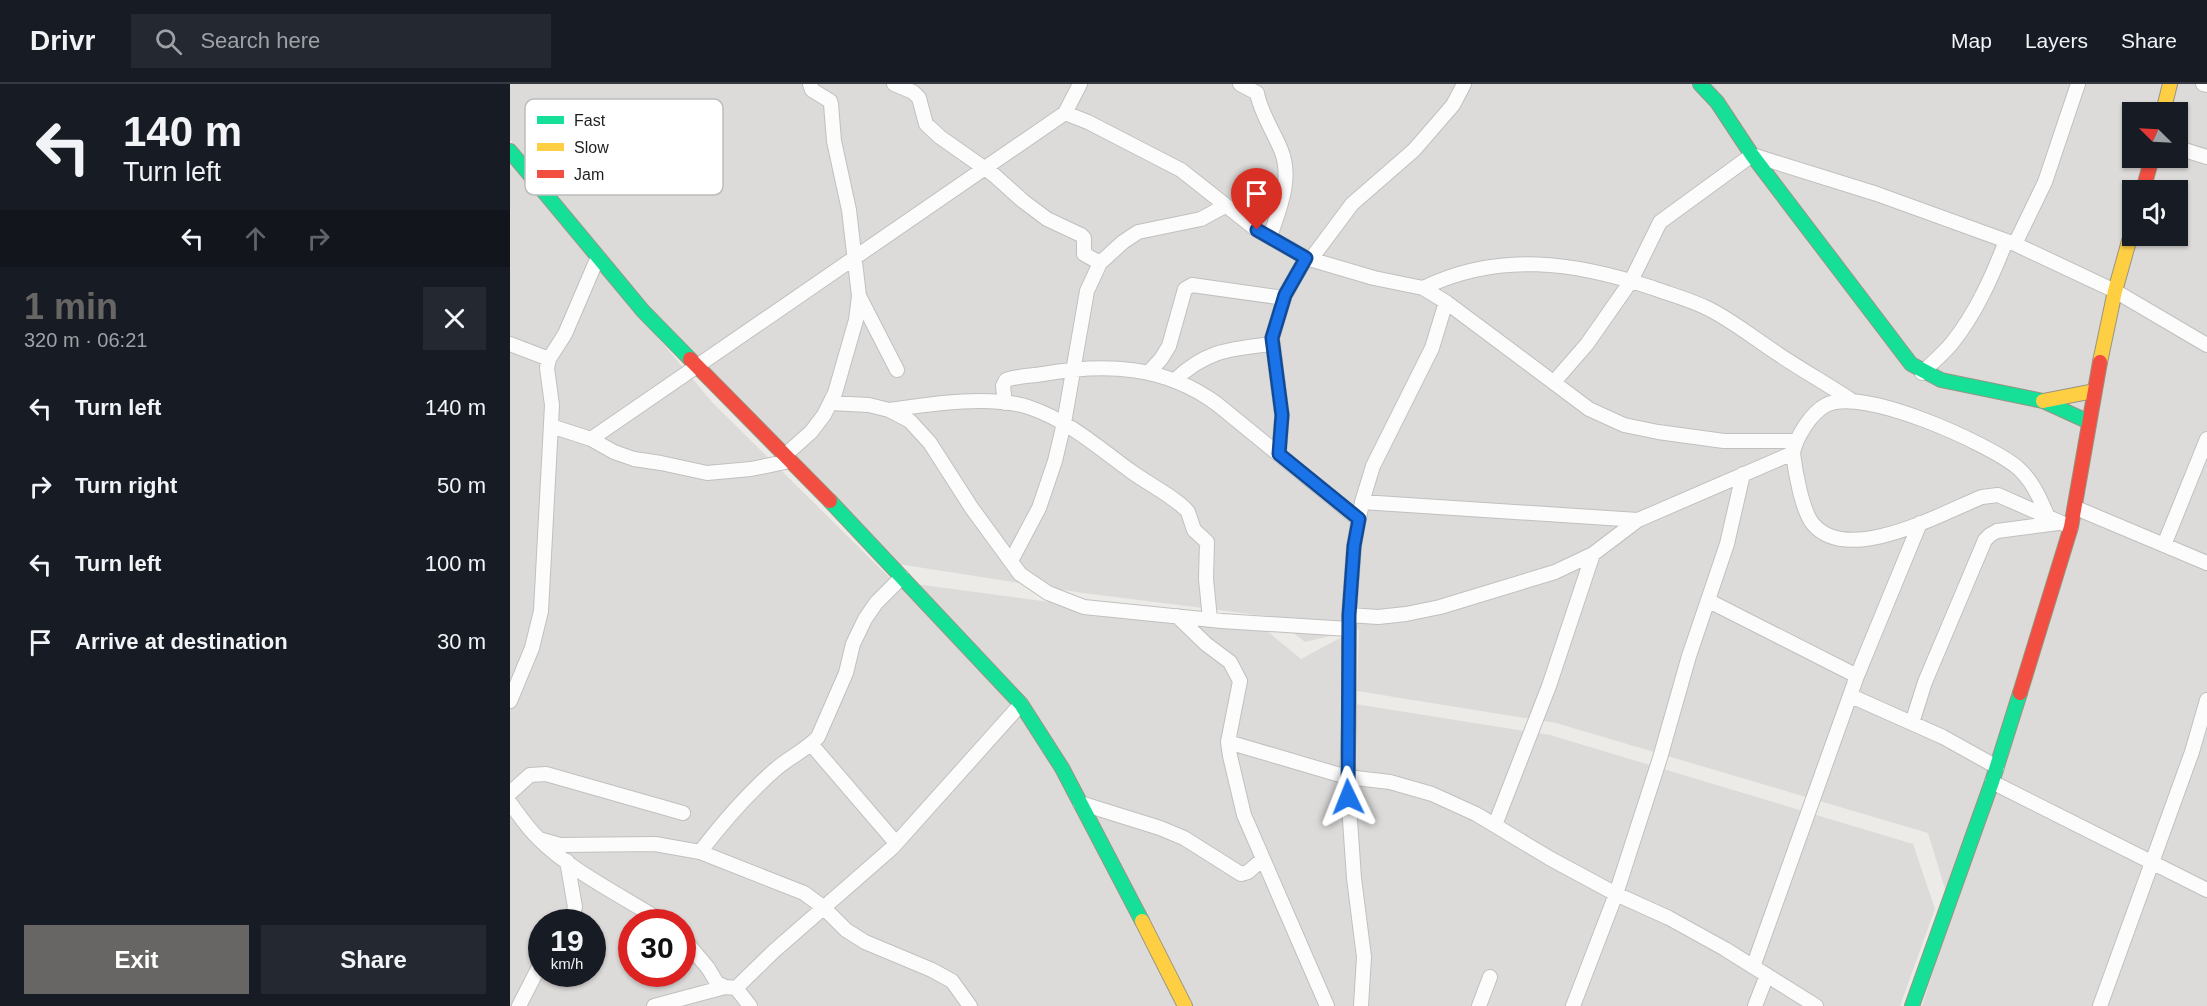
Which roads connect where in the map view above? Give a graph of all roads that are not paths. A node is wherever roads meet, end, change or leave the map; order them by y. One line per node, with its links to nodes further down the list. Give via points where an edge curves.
1 (810, 84): 23 (street, via 812,90 830,101)
2 (894, 84): 16 (street, via 913,92 919,98 926,124)
3 (1080, 84): 10 (street)
4 (1240, 84): 19 (street, via 1257,93 1285,166 1285,192)
5 (1464, 84): 24 (street, via 1453,105 1414,150 1352,204)
6 (1700, 84): 13 (street, via 1717,102)
7 (2078, 84): 20 (street, via 2044,182)
8 (2170, 84): 9 (street)
9 (2166, 102)
10 (1065, 113): 16 (street); 18 (street, via 1181,170)
11 (510, 151): 15 (street)
12 (2188, 151): 14 (street)
13 (1752, 155): 20 (street, via 1877,194); 26 (street, via 1660,222); 40 (street, via 1911,364)
14 (2207, 157)
15 (525, 169)
16 (984, 169): 23 (street); 25 (street, via 1047,219 1081,235 1084,254)
17 (547, 195): 22 (street)
18 (1226, 206): 19 (street); 25 (street, via 1201,219 1138,232)
19 (1270, 237): 24 (street)
20 (2011, 243): 28 (street); 40 (street, via 1951,345)
21 (2128, 246): 28 (street)
22 (598, 257): 35 (street, via 565,334); 36 (street)
23 (855, 257): 29 (street); 36 (street)
24 (1309, 259): 27 (street); 30 (street)
25 (1100, 263): 37 (street, via 1087,291)
26 (1631, 281): 27 (street, via 1598,272 1525,264 1472,269); 42 (street, via 1587,344); 44 (street, via 1711,310)
27 (1423, 288): 31 (street)
28 (2115, 291): 34 (street); 43 (street)
29 (860, 296): 38 (street); 46 (street, via 842,373)
30 (1284, 298): 33 (street); 39 (street, via 1192,285 1185,289 1169,346)
31 (1446, 302): 42 (street); 58 (street, via 1432,348 1373,466)
32 (510, 344): 35 (street)
33 (1272, 344): 41 (street, via 1214,353 1190,365); 55 (street, via 1282,415)
34 (2207, 345)
35 (549, 359): 51 (street)
36 (696, 367): 52 (street); 56 (street)
37 (1072, 369): 39 (street, via 1092,367); 47 (street, via 1006,380); 50 (street)
38 (897, 370)
39 (1148, 373): 41 (street)
40 (1922, 373): 45 (street, via 1940,381)
41 (1174, 381): 55 (street, via 1198,391)
42 (1554, 382): 54 (street, via 1589,409 1623,425)
43 (2094, 391): 45 (street); 49 (street)
44 (1851, 400): 54 (street, via 1827,405 1808,422); 63 (street, via 1876,404 1928,422 1993,451 2018,468)
45 (2043, 401): 49 (street)
46 (830, 403): 48 (street); 56 (street)
47 (1005, 403): 48 (street, via 931,404); 50 (street, via 1030,407)
48 (890, 410): 66 (street, via 910,421 930,443)
49 (2089, 422): 59 (street)
50 (1064, 423): 66 (street, via 1039,508); 71 (street, via 1188,512 1194,530 1207,542)
51 (551, 426): 52 (street); 76 (street, via 541,611 532,648)
52 (591, 439): 56 (street, via 634,459 707,474 751,469)
53 (2207, 439): 64 (street)
54 (1794, 447): 57 (street); 62 (street, via 1796,481 1812,523 1829,536 1851,540 1882,537)
55 (1279, 454): 60 (street)
56 (787, 458): 68 (street)
57 (1743, 474): 61 (street); 69 (street)
58 (1362, 502): 60 (street); 61 (street)
59 (2076, 508): 63 (street); 64 (street)
60 (1359, 519): 72 (street)
61 (1638, 520): 65 (street)
62 (1920, 523): 63 (street, via 1982,497 1998,495); 73 (street)
63 (2059, 523): 78 (street, via 1997,531 1985,540 1929,671); 83 (street)
64 (2164, 545): 67 (street)
65 (1593, 554): 72 (street, via 1555,572 1440,607); 90 (street, via 1549,686)
66 (1011, 561): 70 (street, via 1020,574 1048,593 1084,607)
67 (2207, 563)
68 (902, 577): 77 (street); 80 (street, via 865,619 824,727)
69 (1709, 601): 73 (street); 98 (street)
70 (1177, 616): 71 (street); 79 (street, via 1230,662 1240,681)
71 (1210, 620): 72 (street)
72 (1349, 622): 84 (street)
73 (1857, 675): 74 (street)
74 (1851, 696): 78 (street); 103 (street)
75 (2207, 700): 81 (street)
76 (510, 701)
77 (1021, 704): 88 (street); 92 (street)
78 (1912, 723): 83 (street)
79 (1228, 742): 84 (street); 94 (street, via 1244,815)
80 (811, 744): 92 (street); 93 (street, via 759,785)
81 (2192, 752): 82 (street); 96 (street)
82 (2207, 754)
83 (1996, 767): 85 (street)
84 (1347, 777): 90 (street, via 1390,782 1432,794); 114 (street, via 1364,957)
85 (1992, 783): 96 (street); 119 (street)
86 (510, 793): 89 (street, via 530,775 546,774)
87 (510, 803): 91 (street)
88 (1080, 803): 94 (street, via 1176,835 1241,874); 112 (street)
89 (683, 813)
90 (1495, 825): 98 (street)
91 (539, 839): 93 (street, via 560,845 655,844); 95 (street)
92 (896, 843): 99 (street)
93 (700, 852): 99 (street, via 804,893)
94 (1263, 859): 113 (street)
95 (567, 861): 100 (street); 101 (street)
96 (2153, 864): 97 (street); 120 (street)
97 (2207, 890)
98 (1616, 894): 103 (street, via 1669,918); 116 (street)
99 (823, 907): 107 (street); 111 (street, via 865,942 952,981)
100 (574, 909)
101 (643, 909)
102 (696, 954): 107 (street, via 717,983)
103 (1753, 967): 104 (street)
104 (1767, 975): 117 (street); 118 (street)
105 (1490, 977): 115 (street)
106 (529, 987): 108 (street)
107 (731, 988): 109 (street); 110 (street)
108 (519, 1006)
109 (654, 1006)
110 (750, 1006)
111 (970, 1006)
112 (1185, 1006)
113 (1327, 1006)
114 (1361, 1006)
115 (1479, 1006)
116 (1573, 1006)
117 (1755, 1006)
118 (1816, 1006)
119 (1912, 1006)
120 (2100, 1006)

